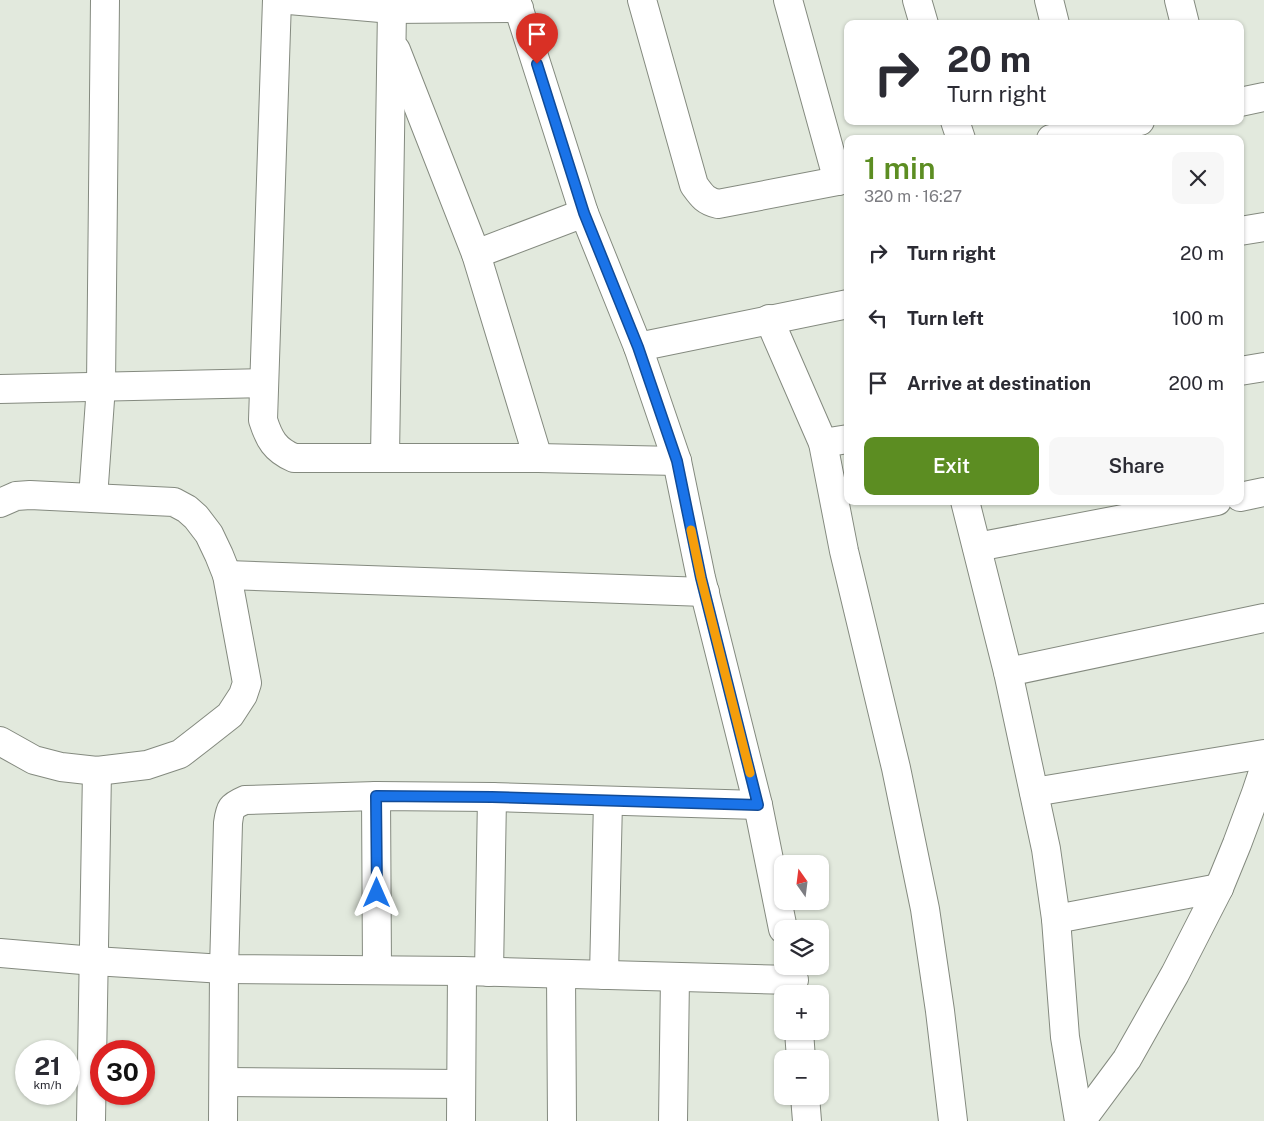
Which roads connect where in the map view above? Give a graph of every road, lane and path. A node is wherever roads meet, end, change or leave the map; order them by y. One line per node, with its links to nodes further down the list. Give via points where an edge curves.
1 (104, 0): 30 (street)
2 (277, 0): 29 (street)
3 (289, 0): 10 (street)
4 (642, 0): 19 (street, via 694,185 701,195 718,204)
5 (788, 0): 19 (street)
6 (917, 0): 11 (street)
7 (1049, 0): 12 (street)
8 (1179, 0): 13 (street)
9 (517, 4): 10 (street); 20 (street)
10 (392, 9): 14 (street)
11 (923, 20)
12 (1055, 20)
13 (1183, 20)
14 (391, 37): 23 (street); 33 (street)
15 (1264, 97): 16 (street)
16 (1244, 101)
17 (1085, 126): 18 (street)
18 (1061, 135)
19 (843, 180)
20 (584, 213): 23 (street); 26 (street)
21 (1264, 227): 22 (street)
22 (1244, 230)
23 (476, 254): 34 (street)
24 (844, 305): 25 (street)
25 (769, 319): 26 (street); 32 (street)
26 (638, 347): 35 (street)
27 (1264, 367): 28 (street)
28 (1244, 370)
29 (264, 383): 30 (street); 33 (street, via 263,420 268,435 283,453 294,458)
30 (101, 386): 31 (street); 38 (street)
31 (0, 388)
32 (835, 441): 77 (street, via 844,550 896,768 925,909)
33 (385, 457): 34 (street)
34 (538, 458): 35 (street)
35 (677, 461): 44 (street)
36 (1264, 492): 37 (street)
37 (1244, 496)
38 (93, 498): 39 (street, via 30,495 16,496); 43 (street, via 174,502 187,509 209,534)
39 (0, 503)
40 (966, 505): 42 (street)
41 (1196, 505): 42 (street)
42 (977, 547): 46 (street)
43 (227, 575): 44 (street); 50 (street, via 247,684 243,695 230,714 180,754 147,765)
44 (705, 592): 55 (street)
45 (1264, 618): 46 (street)
46 (1008, 672): 51 (street)
47 (0, 741): 50 (street, via 34,760)
48 (1264, 754): 51 (street)
49 (1264, 770): 56 (street)
50 (97, 771): 60 (street)
51 (1034, 792): 57 (street)
52 (376, 796): 53 (street); 61 (street, via 245,800 234,805 228,823); 62 (street)
53 (492, 797): 54 (street); 63 (street)
54 (608, 801): 55 (street); 65 (street)
55 (758, 805): 58 (street)
56 (1219, 888): 57 (street); 78 (street, via 1127,1059)
57 (1056, 919): 78 (street, via 1065,1038)
58 (782, 920)
59 (0, 953): 60 (street)
60 (94, 961): 61 (street); 71 (street)
61 (224, 969): 62 (street); 68 (street)
62 (377, 970): 63 (street)
63 (476, 972): 64 (street); 69 (street)
64 (561, 974): 65 (street); 74 (street)
65 (604, 975): 66 (street)
66 (675, 977): 67 (street); 75 (street)
67 (794, 980)
68 (224, 1082): 69 (street); 72 (street)
69 (462, 1084): 73 (street)
70 (806, 1105): 76 (street)
71 (91, 1121)
72 (224, 1121)
73 (461, 1121)
74 (562, 1121)
75 (674, 1121)
76 (807, 1121)
77 (953, 1121)
78 (1080, 1121)

